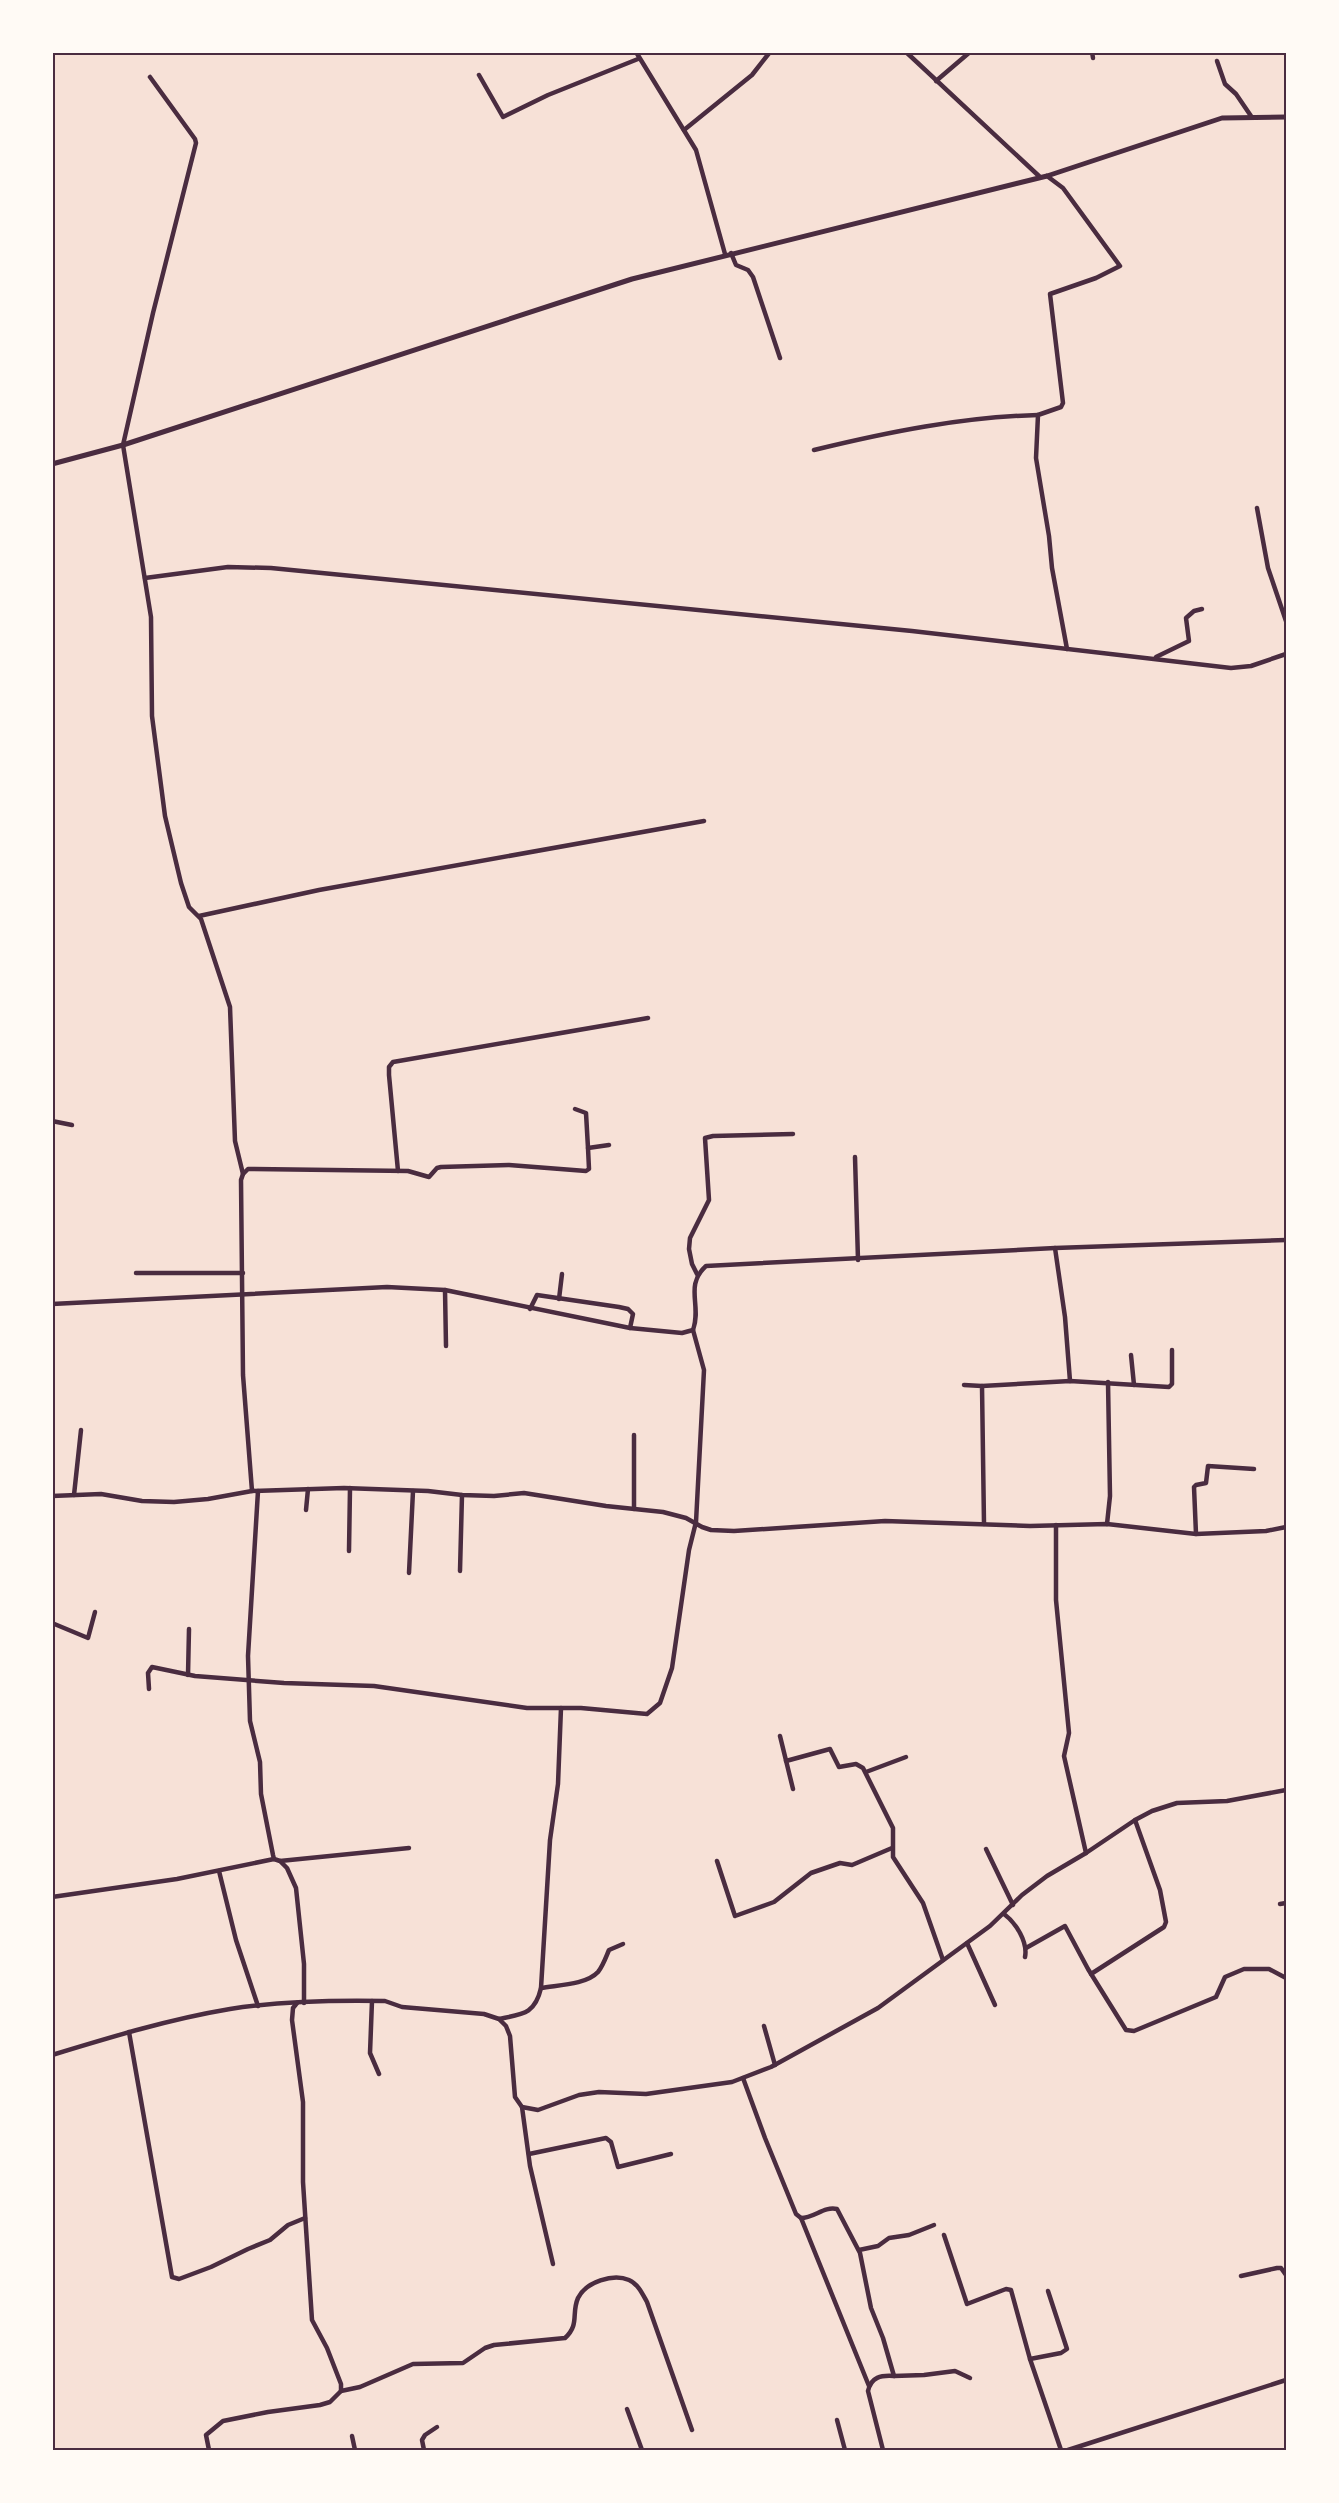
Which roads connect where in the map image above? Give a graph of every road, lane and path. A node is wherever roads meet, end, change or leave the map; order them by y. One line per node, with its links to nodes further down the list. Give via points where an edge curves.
1 (636, 52): 5 (street)
2 (770, 52): 12 (street, via 752,75)
3 (906, 52): 9 (street)
4 (970, 52): 9 (street)
5 (638, 59): 7 (street, via 503,117); 12 (street)
6 (1217, 61): 10 (street, via 1225,84)
7 (479, 75)
8 (150, 77): 18 (street, via 196,143)
9 (936, 81): 14 (street)
10 (1251, 116): 11 (street); 13 (street, via 1222,118)
11 (1287, 117)
12 (684, 130): 15 (street, via 696,150)
13 (1047, 176): 14 (street); 17 (street, via 1063,188 1120,266 1050,294 1064,403)
14 (1040, 177): 15 (street)
15 (728, 253): 16 (street, via 736,265 753,277); 18 (street, via 632,279)
16 (780, 358)
17 (1038, 415): 19 (street, via 943,423); 25 (street, via 1036,458)
18 (123, 446): 20 (street); 22 (street)
19 (814, 450)
20 (52, 464)
21 (1257, 508): 24 (street, via 1268,568)
22 (145, 578): 25 (street, via 228,567 271,568); 29 (street, via 151,617 152,716 165,816 189,907)
23 (1202, 609): 27 (street, via 1186,618 1189,641)
24 (1287, 621)
25 (1067, 649): 27 (street)
26 (1287, 654): 27 (street, via 1240,668)
27 (1154, 658)
28 (704, 820): 29 (street, via 319,890)
29 (199, 916): 39 (street, via 230,1007 235,1141)
30 (648, 1018): 38 (street, via 393,1062 389,1075)
31 (575, 1108): 36 (street, via 586,1113)
32 (52, 1121): 33 (street)
33 (72, 1125)
34 (793, 1134): 46 (street, via 705,1138 709,1200 690,1238 689,1249)
35 (609, 1145): 36 (street)
36 (588, 1148): 38 (street, via 586,1171 441,1167 429,1177)
37 (855, 1157): 42 (street)
38 (398, 1171): 39 (street, via 248,1169)
39 (243, 1174): 44 (street)
40 (1287, 1240): 41 (street)
41 (1054, 1248): 42 (street); 57 (street)
42 (858, 1260): 46 (street, via 706,1266)
43 (136, 1273): 44 (street)
44 (243, 1274): 48 (street)
45 (562, 1274): 49 (street)
46 (697, 1274): 53 (street, via 693,1284)
47 (445, 1290): 48 (street, via 387,1287); 51 (street); 54 (street)
48 (244, 1294): 50 (street); 67 (street, via 243,1375)
49 (559, 1299): 51 (street, via 536,1295); 52 (street, via 628,1309 633,1314)
50 (52, 1304)
51 (530, 1309): 52 (street)
52 (630, 1328): 53 (street, via 682,1333)
53 (693, 1330): 74 (street, via 704,1370)
54 (446, 1346)
55 (1172, 1350): 60 (street, via 1172,1384)
56 (1131, 1355): 60 (street)
57 (1070, 1381): 58 (street); 61 (street)
58 (1108, 1382): 60 (street); 76 (street)
59 (964, 1385): 61 (street)
60 (1134, 1385)
61 (982, 1386): 75 (street)
62 (81, 1430): 69 (street)
63 (634, 1435): 72 (street)
64 (1254, 1469): 79 (street, via 1208,1466 1206,1483 1194,1487)
65 (350, 1488): 66 (street); 68 (street); 80 (street)
66 (308, 1489): 67 (street); 73 (street)
67 (255, 1491): 69 (street, via 174,1502); 87 (street)
68 (413, 1491): 71 (street); 82 (street)
69 (74, 1495): 70 (street)
70 (52, 1496)
71 (462, 1496): 72 (street, via 524,1493); 81 (street)
72 (634, 1509): 74 (street, via 663,1512)
73 (306, 1510)
74 (696, 1522): 75 (street, via 711,1530 734,1531 885,1521); 89 (street, via 672,1668 660,1703 647,1714)
75 (984, 1524): 77 (street)
76 (1107, 1524): 77 (street); 79 (street)
77 (1056, 1525): 100 (street, via 1056,1600 1069,1733 1064,1756)
78 (1287, 1527): 79 (street)
79 (1196, 1534)
80 (349, 1551)
81 (460, 1571)
82 (409, 1573)
83 (95, 1612): 84 (street, via 88,1638)
84 (52, 1623)
85 (189, 1629): 86 (street)
86 (188, 1675): 87 (street); 88 (street, via 152,1667 148,1673)
87 (249, 1680): 89 (street, via 374,1686 477,1703); 101 (street, via 250,1721)
88 (149, 1689)
89 (561, 1708): 117 (street)
90 (780, 1736): 92 (street)
91 (906, 1757): 93 (street)
92 (786, 1761): 93 (street, via 830,1749 839,1767 860,1765); 94 (street)
93 (866, 1772): 98 (street, via 893,1828)
94 (793, 1789)
95 (1287, 1791): 96 (street, via 1227,1801 1177,1803)
96 (1135, 1820): 100 (street); 115 (street, via 1160,1890 1166,1922 1164,1928)
97 (409, 1848): 102 (street)
98 (892, 1848): 103 (street, via 852,1865 840,1863 811,1874 774,1902 735,1916); 114 (street, via 897,1865 923,1903)
99 (986, 1849): 108 (street)
100 (1086, 1853): 108 (street, via 1047,1876)
101 (274, 1859): 102 (street); 104 (street)
102 (280, 1861): 120 (street, via 296,1888)
103 (717, 1861)
104 (219, 1871): 105 (street); 122 (street, via 232,1929)
105 (52, 1897)
106 (1287, 1903): 107 (street)
107 (1280, 1904)
108 (1013, 1905): 109 (street)
109 (1005, 1914): 110 (street); 112 (street, via 1013,1920)
110 (967, 1943): 114 (street); 121 (street)
111 (622, 1944): 117 (street, via 609,1950 592,1976)
112 (1026, 1948): 113 (street); 115 (street, via 1065,1926)
113 (1025, 1957)
114 (944, 1959): 127 (street, via 878,2008)
115 (1091, 1974): 116 (street, via 1126,2030 1134,2031 1216,1997 1225,1977 1234,1972 1257,1967)
116 (1287, 1978)
117 (541, 1988): 123 (street, via 535,2006 527,2012)
118 (372, 2001): 120 (street); 123 (street); 128 (street, via 370,2053)
119 (297, 2003): 120 (street); 122 (street); 133 (street, via 292,2020 303,2102)
120 (304, 2003)
121 (995, 2005)
122 (258, 2006): 125 (street)
123 (499, 2019): 130 (street, via 510,2036 514,2097)
124 (764, 2026): 127 (street)
125 (129, 2032): 126 (street); 133 (street, via 172,2277 179,2279 211,2267 270,2240 288,2225)
126 (52, 2055)
127 (775, 2065): 129 (street)
128 (379, 2074)
129 (743, 2078): 130 (street, via 646,2094 579,2095 538,2110); 134 (street, via 796,2214)
130 (522, 2107): 131 (street)
131 (529, 2154): 132 (street, via 606,2138 611,2142 618,2167); 138 (street)
132 (671, 2154)
133 (305, 2218): 147 (street, via 312,2320 327,2348)
134 (801, 2218): 137 (street, via 837,2210); 146 (street)
135 (934, 2226): 137 (street)
136 (944, 2235): 142 (street, via 967,2304 1011,2289)
137 (859, 2250): 143 (street, via 871,2308)
138 (553, 2264)
139 (1287, 2275): 140 (street, via 1277,2268)
140 (1241, 2276)
141 (1048, 2291): 142 (street, via 1067,2349)
142 (1030, 2359): 160 (street)
143 (894, 2376): 144 (street, via 955,2371); 146 (street, via 875,2378)
144 (970, 2378)
145 (1287, 2380): 153 (street)
146 (869, 2386): 159 (street)
147 (341, 2391): 151 (street, via 413,2364 453,2365 494,2345 565,2338 575,2326 578,2299 585,2289 621,2278 639,2288 647,2302); 154 (street, via 330,2402 320,2405 223,2421 206,2435)
148 (627, 2409): 157 (street)
149 (837, 2420): 158 (street)
150 (437, 2427): 156 (street, via 422,2440)
151 (692, 2430)
152 (352, 2436): 155 (street)
153 (1089, 2444): 161 (street); 162 (street)
154 (209, 2451)
155 (355, 2451)
156 (424, 2451)
157 (642, 2451)
158 (845, 2451)
159 (883, 2451)
160 (1061, 2451)
161 (1068, 2451)
162 (1092, 2451)

